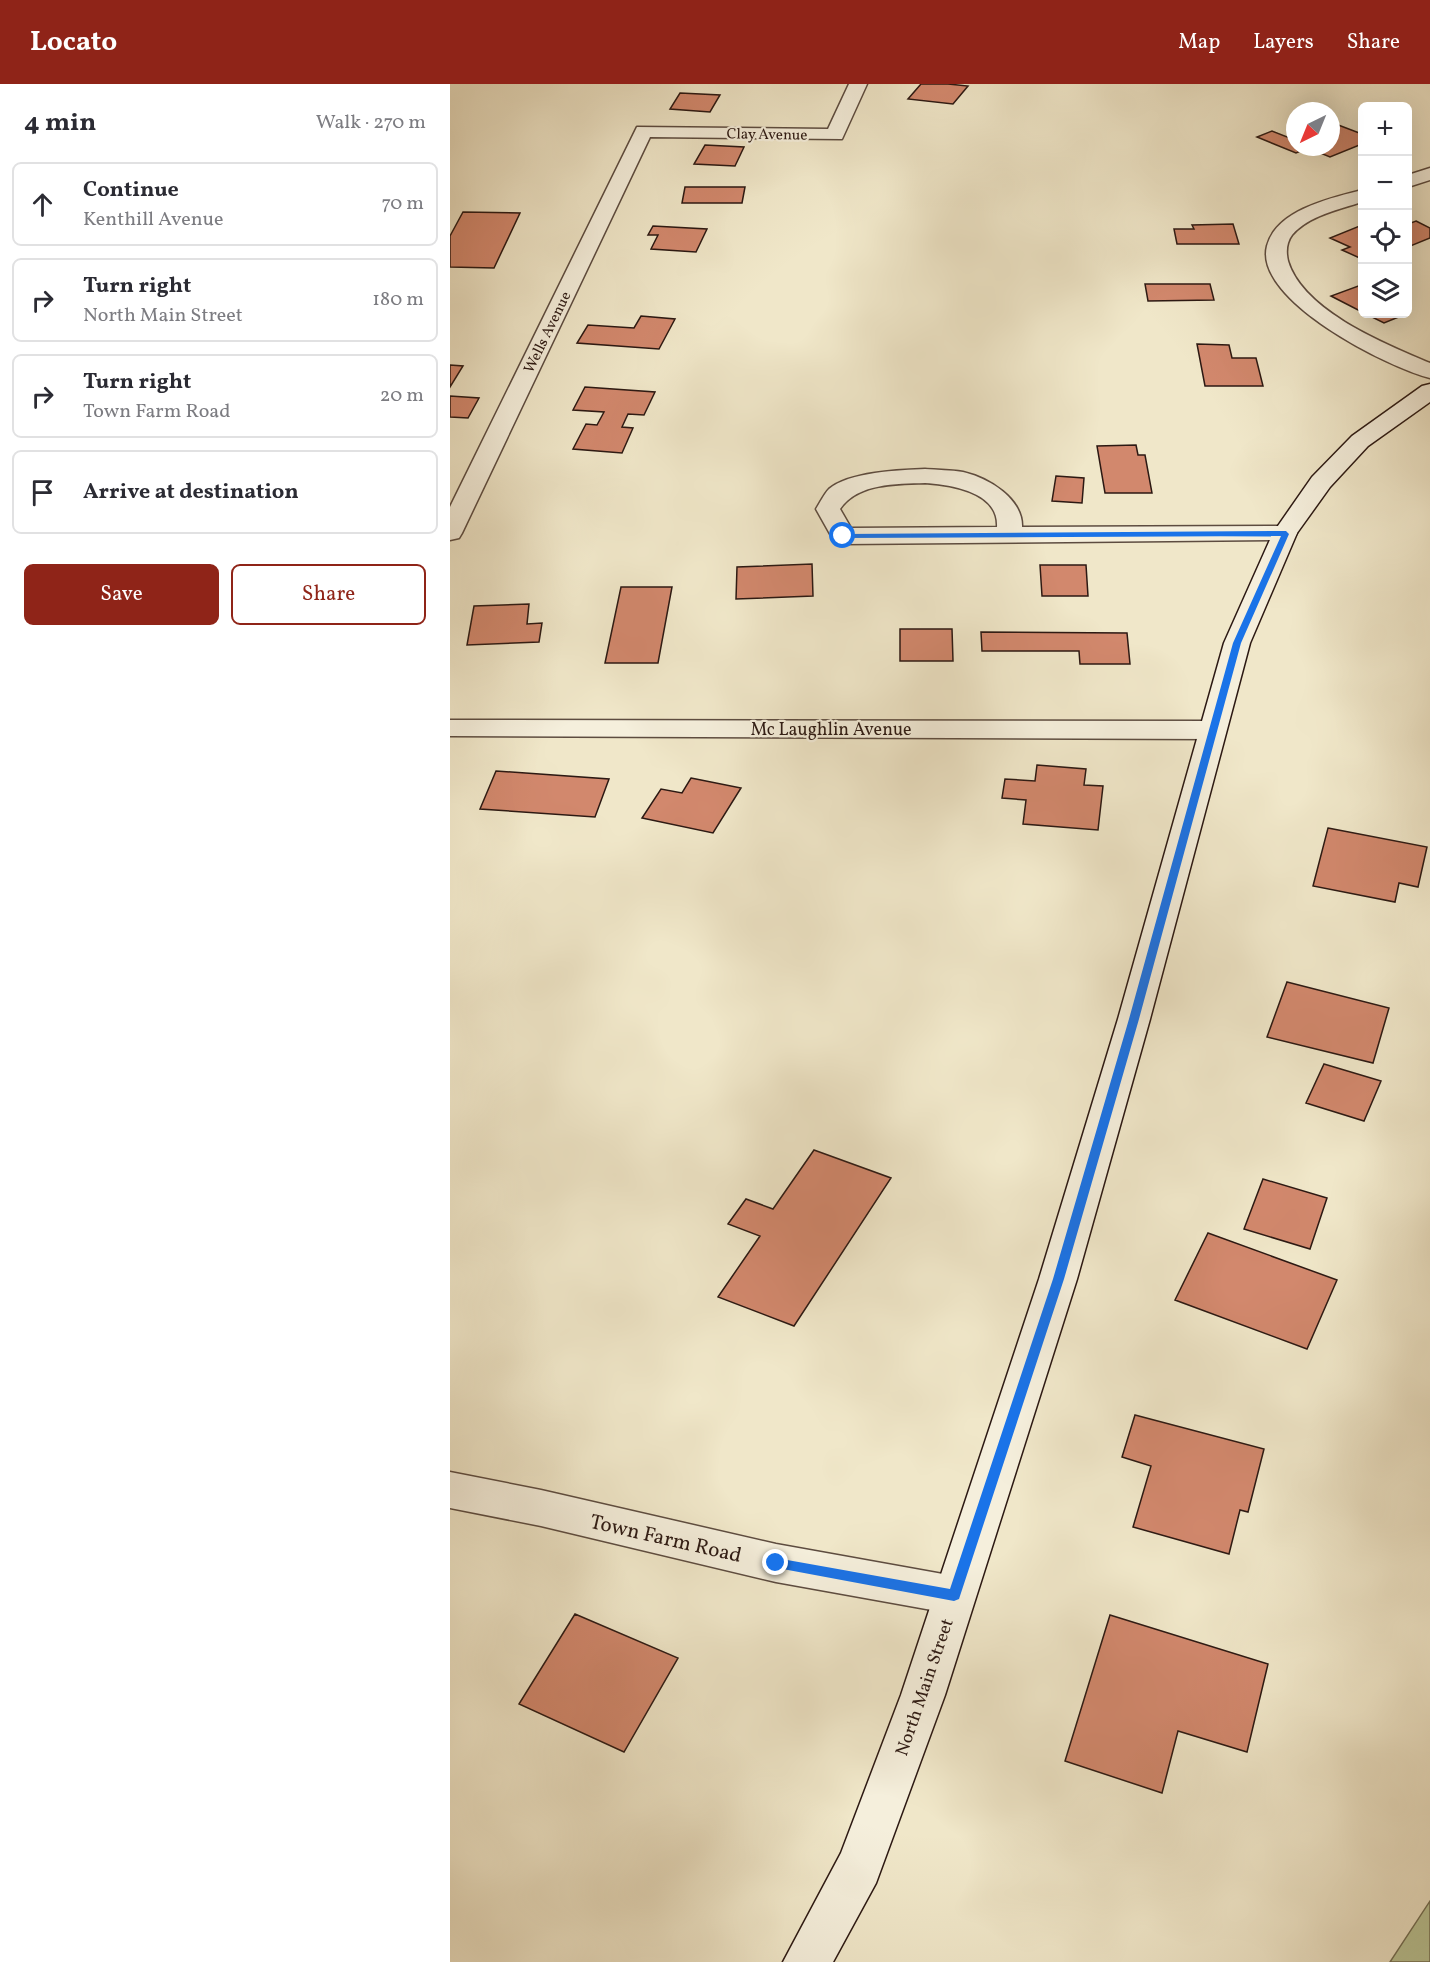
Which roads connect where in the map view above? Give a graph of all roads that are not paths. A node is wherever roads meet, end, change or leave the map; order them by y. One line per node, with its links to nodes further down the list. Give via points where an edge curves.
1 (858, 84): 2 (street, Clay Avenue, via 835,135)
2 (643, 130): 8 (street, Wells Avenue)
3 (1430, 174): 4 (street)
4 (1412, 180)
5 (1358, 197): 6 (street, via 1305,216 1285,230 1276,246 1277,265 1285,282 1327,318 1386,352)
6 (1430, 371)
7 (1430, 391): 9 (street, North Main Street, via 1360,441 1321,482)
8 (450, 533)
9 (1286, 534): 10 (street); 12 (street, North Main Street, via 1237,643)
10 (1009, 535): 10 (street, via 843,536 828,509 838,494 865,482 904,477 960,479 1002,503 1010,516)
11 (450, 728): 12 (street, Mc Laughlin Avenue)
12 (1212, 730): 14 (street, North Main Street, via 1058,1279)
13 (450, 1490): 14 (street, Town Farm Road, via 776,1563)
14 (954, 1595): 15 (street, North Main Street, via 923,1695 859,1866)
15 (807, 1962)

